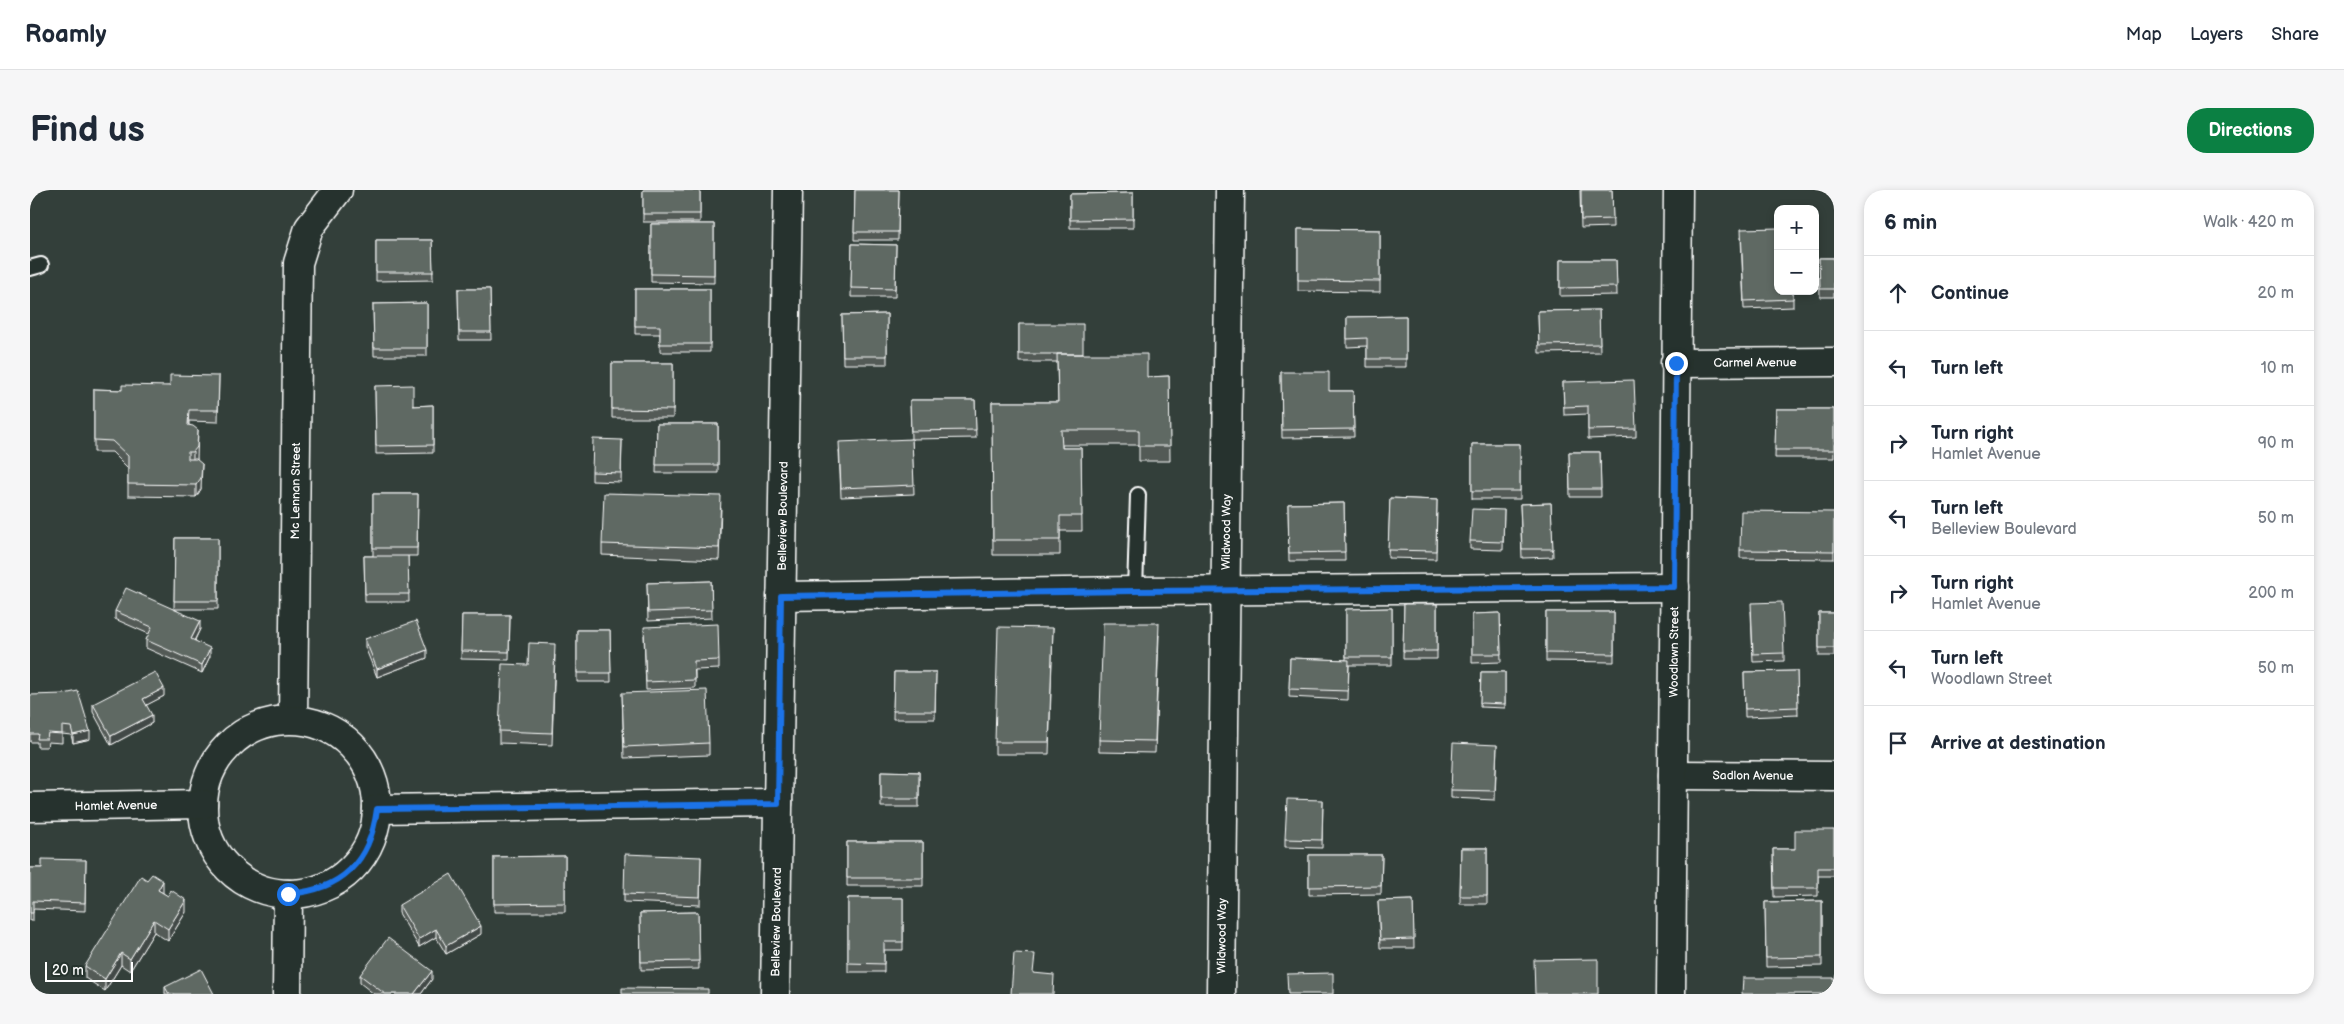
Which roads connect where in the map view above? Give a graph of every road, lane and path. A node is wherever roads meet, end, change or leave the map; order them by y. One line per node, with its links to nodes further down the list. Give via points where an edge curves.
1 (338, 190): 12 (street, Mc Lennan Street, via 309,228 298,263)
2 (788, 190): 11 (street, Belleview Boulevard)
3 (1230, 190): 9 (street, Wildwood Way)
4 (1678, 190): 6 (street, Woodlawn Street)
5 (1834, 362): 6 (street, Carmel Avenue)
6 (1676, 363): 8 (street, Woodlawn Street)
7 (1138, 495): 10 (lane)
8 (1674, 587): 9 (street); 13 (street, Woodlawn Street)
9 (1226, 590): 10 (street); 22 (street, Wildwood Way)
10 (1135, 591): 11 (street)
11 (781, 596): 16 (street, Belleview Boulevard)
12 (293, 719): 15 (street, via 255,727 224,750 213,766); 18 (street, via 330,729 360,754 376,790)
13 (1673, 775): 14 (street, Sadlon Avenue); 23 (street, Woodlawn Street)
14 (1834, 776)
15 (204, 804): 17 (street, Hamlet Avenue); 19 (street, via 205,824 211,842 234,874 260,888)
16 (778, 804): 18 (street); 21 (street, Belleview Boulevard)
17 (30, 807)
18 (377, 809): 19 (street, via 368,847 343,877 307,893)
19 (288, 894): 20 (street)
20 (287, 994)
21 (775, 994)
22 (1222, 994)
23 (1671, 994)

